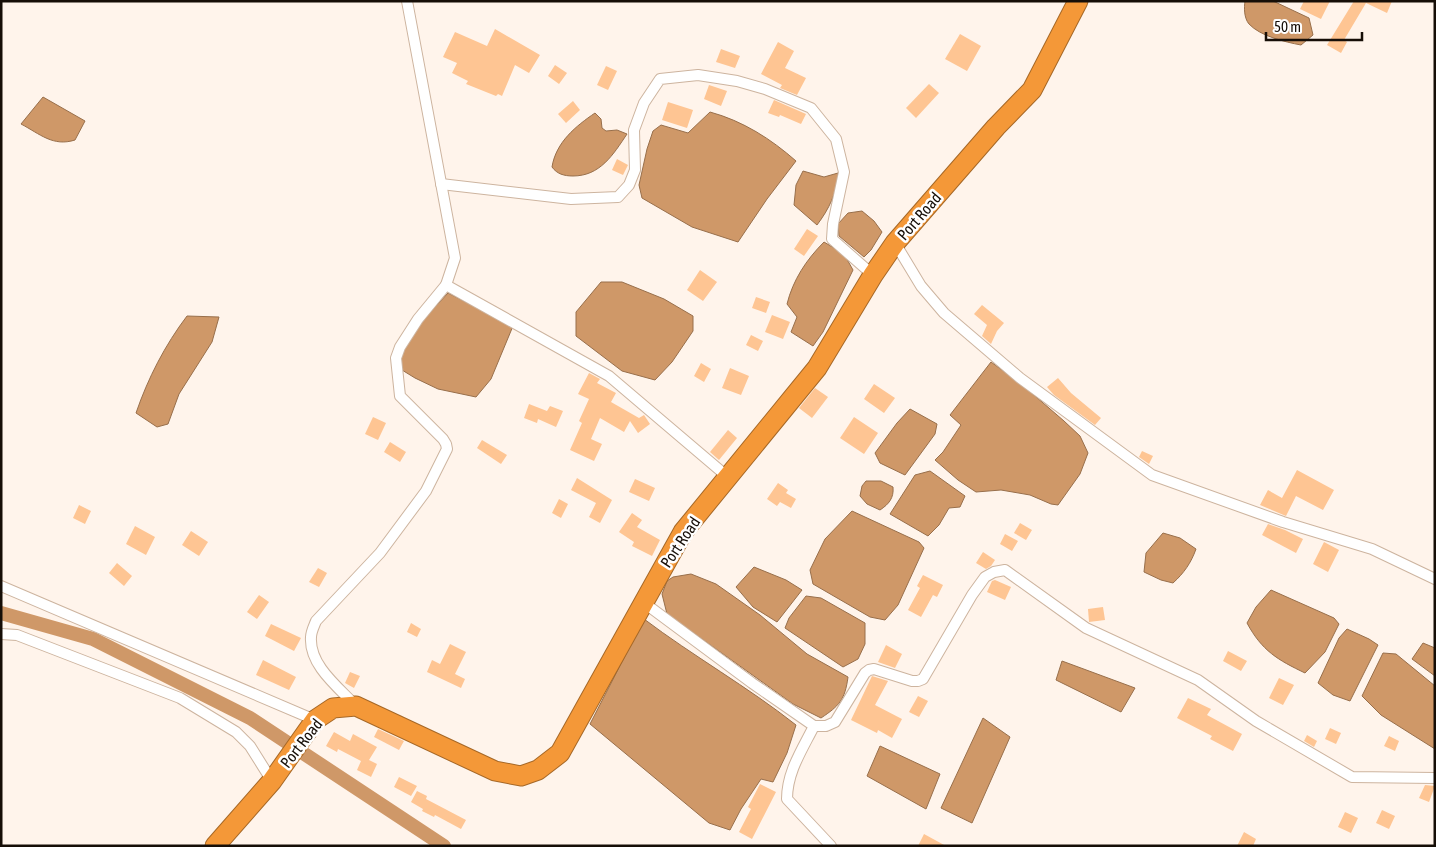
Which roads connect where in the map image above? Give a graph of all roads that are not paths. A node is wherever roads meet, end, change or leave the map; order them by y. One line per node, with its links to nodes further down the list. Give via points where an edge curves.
1 (407, 1): 3 (street)
2 (1078, 1): 4 (highway, Port Road, via 1032,90)
3 (441, 184): 5 (street, via 571,199 618,197 636,170 634,130 644,104 660,79 698,75 738,81 811,108 836,139 844,172 832,239); 6 (street, via 455,258)
4 (895, 243): 5 (highway, Port Road); 8 (street, via 921,286 944,313 1020,378 1152,475 1283,522 1372,549)
5 (873, 275): 7 (highway, Port Road, via 817,368)
6 (446, 286): 7 (street, via 610,376); 12 (street, via 418,319 396,358 400,396 443,439 447,449 426,491 392,538 316,622 311,636 317,663)
7 (729, 478): 10 (highway, Port Road, via 683,532)
8 (1435, 579)
9 (1, 586): 13 (street)
10 (643, 602): 12 (highway, Port Road, via 560,753 538,770 522,776 495,771); 14 (street)
11 (1, 634): 15 (street, via 17,635 180,698 236,732)
12 (356, 706): 13 (highway, Port Road, via 332,708)
13 (311, 725): 15 (highway, Port Road)
14 (814, 726): 16 (street, via 836,722 865,673 874,668 912,681 923,679 985,577 1005,570 1086,628 1198,680 1256,721 1352,778); 18 (street, via 791,772 787,799)
15 (275, 776): 17 (highway, Port Road)
16 (1435, 778)
17 (215, 846)
18 (831, 846)

